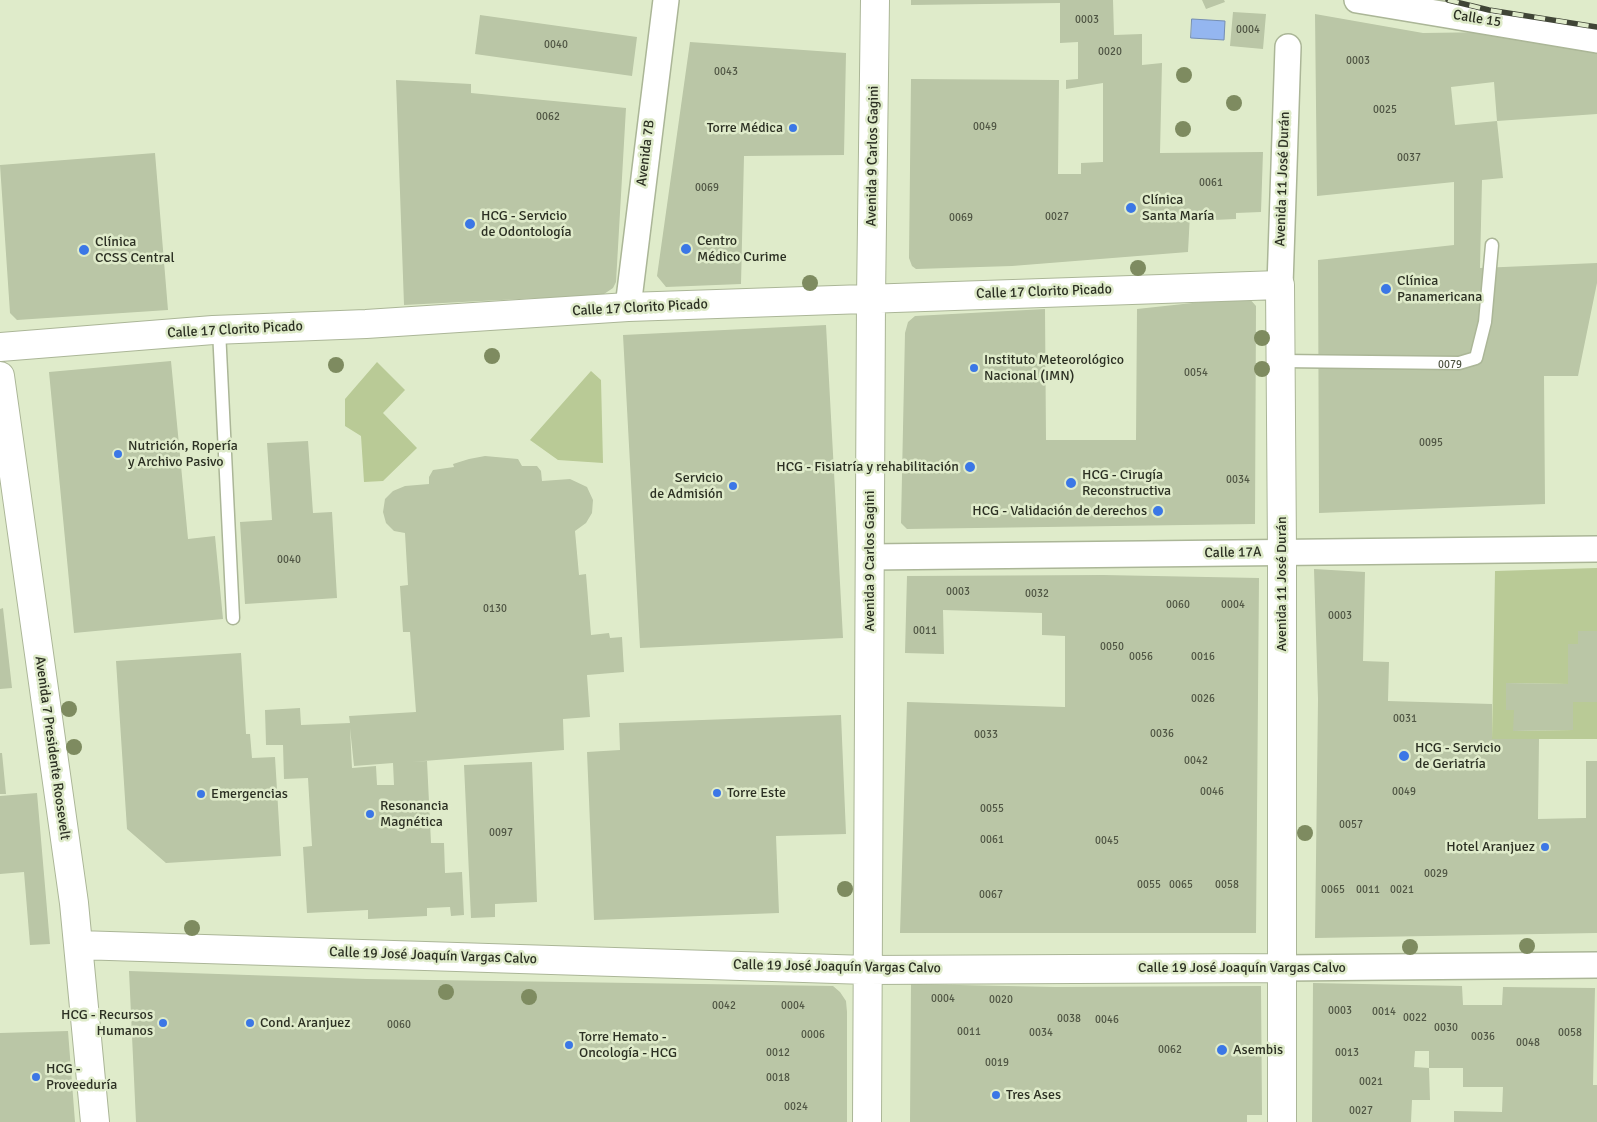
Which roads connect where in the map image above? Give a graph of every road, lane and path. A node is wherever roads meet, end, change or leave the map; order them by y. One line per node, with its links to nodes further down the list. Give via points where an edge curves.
1 (666, 0): 9 (street, Avenida 7B)
2 (875, 0): 8 (street, Avenida 9 Carlos Gagini)
3 (1357, 0): 4 (street, Calle 15)
4 (1597, 40)
5 (1288, 47): 7 (street, Avenida 11 José Durán)
6 (1492, 245): 12 (lane, via 1485,322 1476,358 1459,363)
7 (1280, 285): 8 (street, Calle 17 Clorito Picado); 12 (street, Avenida 11 José Durán)
8 (871, 298): 9 (street, Calle 17 Clorito Picado); 16 (street, Avenida 9 Carlos Gagini)
9 (628, 307): 10 (street, Calle 17 Clorito Picado)
10 (219, 330): 11 (street, Calle 17 Clorito Picado); 17 (lane)
11 (0, 347)
12 (1281, 361): 15 (street, Avenida 11 José Durán)
13 (0, 376): 18 (street, Avenida 7 Presidente Roosevelt)
14 (1597, 549): 15 (street, Calle 17A)
15 (1282, 553): 16 (street, Calle 17A); 20 (street, Avenida 11 José Durán)
16 (870, 557): 21 (street, Avenida 9 Carlos Gagini)
17 (233, 618)
18 (78, 945): 21 (street, Calle 19 José Joaquín Vargas Calvo); 22 (street, Avenida 7 Presidente Roosevelt)
19 (1597, 965): 20 (street, Calle 19 José Joaquín Vargas Calvo)
20 (1283, 968): 21 (street, Calle 19 José Joaquín Vargas Calvo); 24 (street, Avenida 11 José Durán)
21 (868, 970): 23 (street, Avenida 9 Carlos Gagini)
22 (94, 1122)
23 (867, 1122)
24 (1282, 1122)

